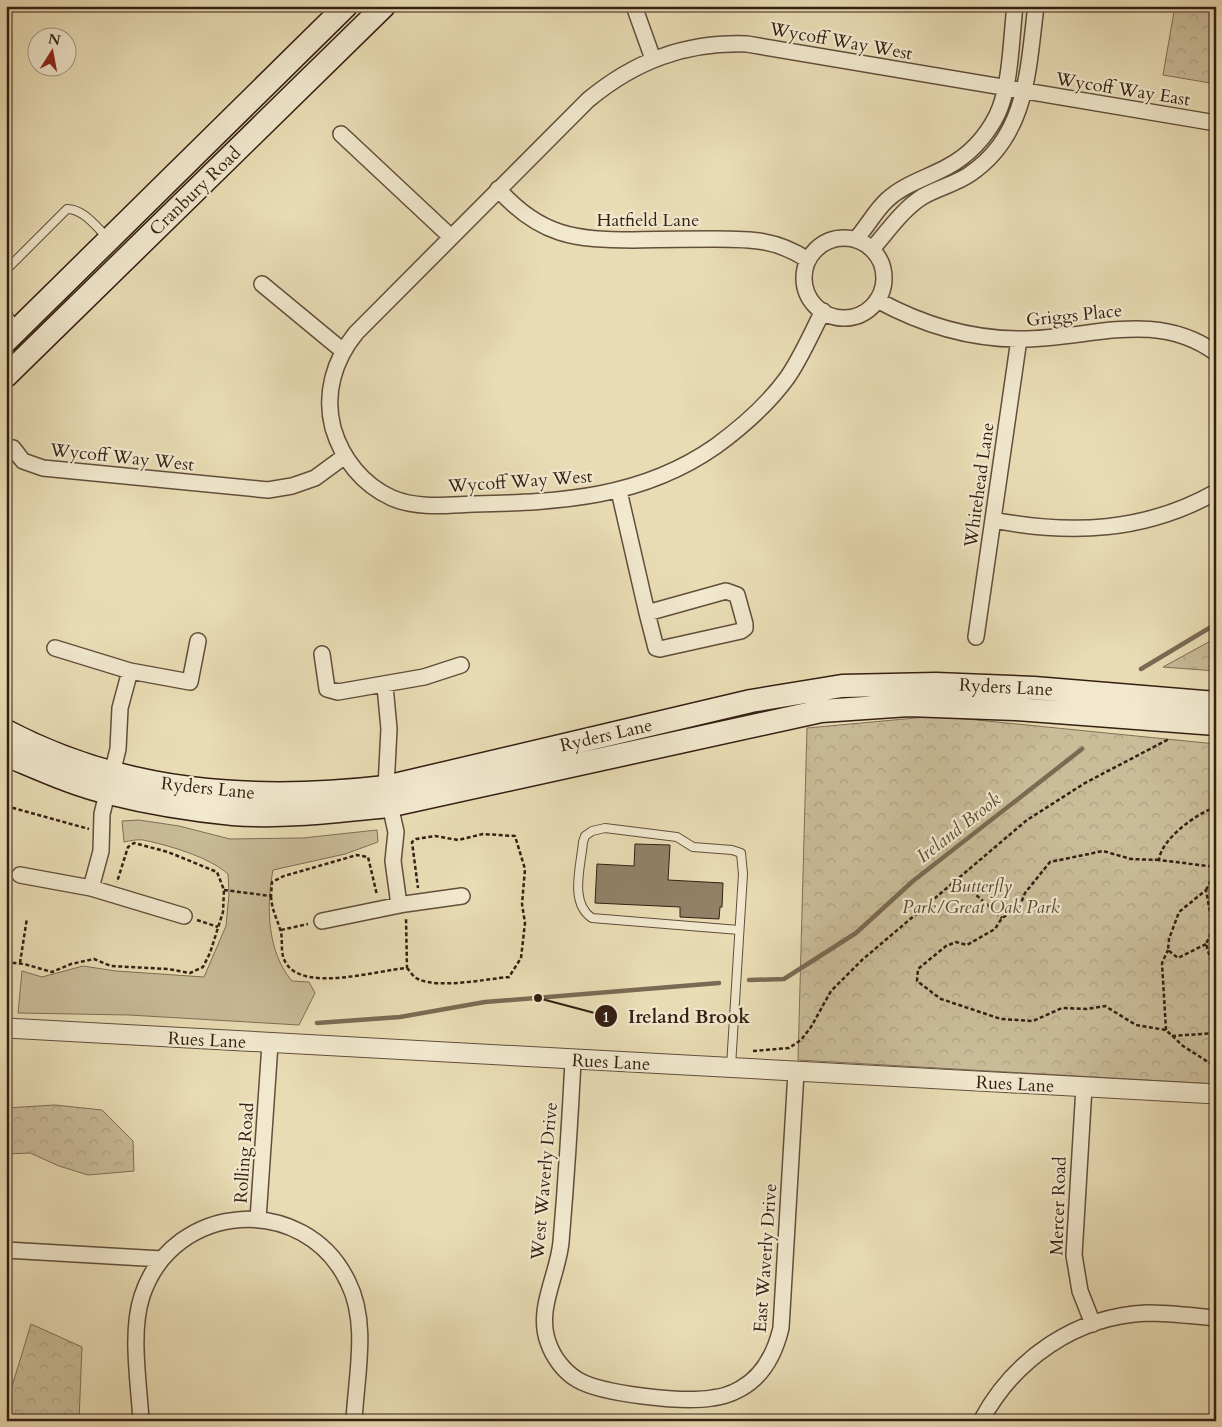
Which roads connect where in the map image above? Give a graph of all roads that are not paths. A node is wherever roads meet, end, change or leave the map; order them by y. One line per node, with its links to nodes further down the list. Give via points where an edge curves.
1 (384, 6): 25 (main road, Cranbury Road)
2 (634, 6): 6 (street)
3 (1016, 6): 7 (street)
4 (1036, 6): 8 (street)
5 (342, 8): 13 (main road, Cranbury Road)
6 (653, 59): 7 (street, Wycoff Way West, via 682,49 747,44); 11 (street, Wycoff Way West, via 622,74 588,100)
7 (1005, 88): 8 (street, Wycoff Way West); 14 (street, via 997,115 966,156 887,200)
8 (1025, 92): 9 (street, Wycoff Way East); 15 (street, via 1013,122 991,154 970,174 922,197 903,212)
9 (1216, 123)
10 (341, 134): 12 (street)
11 (498, 189): 12 (street, Wycoff Way West); 16 (street, Hatfield Lane, via 530,218 575,237 596,240 746,239 784,246)
12 (451, 237): 23 (street, Wycoff Way West, via 356,333)
13 (110, 239): 17 (lane, via 81,213 67,209); 21 (main road, Cranbury Road)
14 (856, 240): 15 (street); 16 (street, via 834,239 814,251)
15 (872, 249): 19 (street, via 884,274 883,288)
16 (808, 260): 20 (street, via 805,271 808,294)
17 (6, 270)
18 (262, 284): 23 (street)
19 (877, 300): 20 (street, via 869,309 846,318); 22 (street, Griggs Place, via 901,313 958,332)
20 (823, 311): 28 (street, via 787,378 742,426 687,464)
21 (10, 327)
22 (1019, 339): 24 (street, Griggs Place, via 1141,328 1185,337); 30 (street, Whitehead Lane)
23 (343, 351): 27 (street, Wycoff Way West, via 333,376 330,403 335,435)
24 (1216, 353)
25 (6, 376)
26 (13, 448): 27 (street, Wycoff Way West, via 23,461 43,468 256,490 304,483 326,472)
27 (345, 456): 28 (street, Wycoff Way West, via 357,472 378,490 403,502 424,506 530,503)
28 (619, 491): 31 (street)
29 (1216, 492): 30 (street, via 1156,517 1095,529 1032,528)
30 (993, 520): 32 (street, Whitehead Lane)
31 (647, 613): 31 (street, via 654,644 660,649 744,628 736,595 731,591)
32 (976, 637)
33 (198, 641): 37 (street, via 190,682)
34 (55, 648): 37 (street)
35 (322, 654): 38 (street, via 327,689 338,692)
36 (461, 665): 38 (street, via 424,678)
37 (130, 672): 43 (street, via 120,708 118,749)
38 (385, 686): 44 (street, via 389,729)
39 (1216, 703): 44 (main road, Ryders Lane, via 1034,688 936,684 842,686 750,701)
40 (1216, 724): 44 (main road, Ryders Lane, via 1016,709 909,705 821,711)
41 (6, 731): 43 (main road, Ryders Lane, via 56,753)
42 (6, 755): 43 (main road, Ryders Lane)
43 (110, 783): 44 (main road, Ryders Lane, via 194,809 234,814 332,812); 46 (street, via 102,814 101,851)
44 (387, 796): 48 (street, via 396,832 393,861)
45 (20, 875): 46 (street)
46 (92, 888): 49 (street)
47 (462, 896): 48 (street)
48 (402, 904): 50 (street)
49 (184, 916)
50 (322, 921)
51 (739, 930): 51 (lane, via 744,874 741,853 693,847 677,837 605,828 585,836 578,900 592,918); 55 (lane)
52 (6, 1028): 53 (street, Rues Lane)
53 (270, 1044): 54 (street, Rues Lane); 59 (street, Rolling Road)
54 (573, 1061): 55 (street, Rues Lane); 64 (street, West Waverly Drive, via 561,1245 545,1312 547,1341 561,1366 591,1386)
55 (731, 1068): 56 (street, Rues Lane)
56 (796, 1072): 57 (street, Rues Lane); 64 (street, East Waverly Drive, via 781,1328 777,1344 755,1379 726,1395)
57 (1084, 1087): 58 (street, Rues Lane); 63 (street, Mercer Road, via 1074,1255 1080,1290)
58 (1216, 1094)
59 (258, 1219): 61 (street, via 223,1221 201,1229 181,1241); 66 (street, Rolling Road, via 291,1228 312,1239 333,1258 349,1283 359,1328)
60 (6, 1250): 61 (street)
61 (162, 1259): 65 (street, via 145,1286 138,1309 136,1332)
62 (1216, 1318): 63 (street, via 1146,1313)
63 (1093, 1324): 67 (street, via 1068,1334 1033,1356 1004,1385)
64 (698, 1399)
65 (141, 1421)
66 (354, 1421)
67 (981, 1421)

